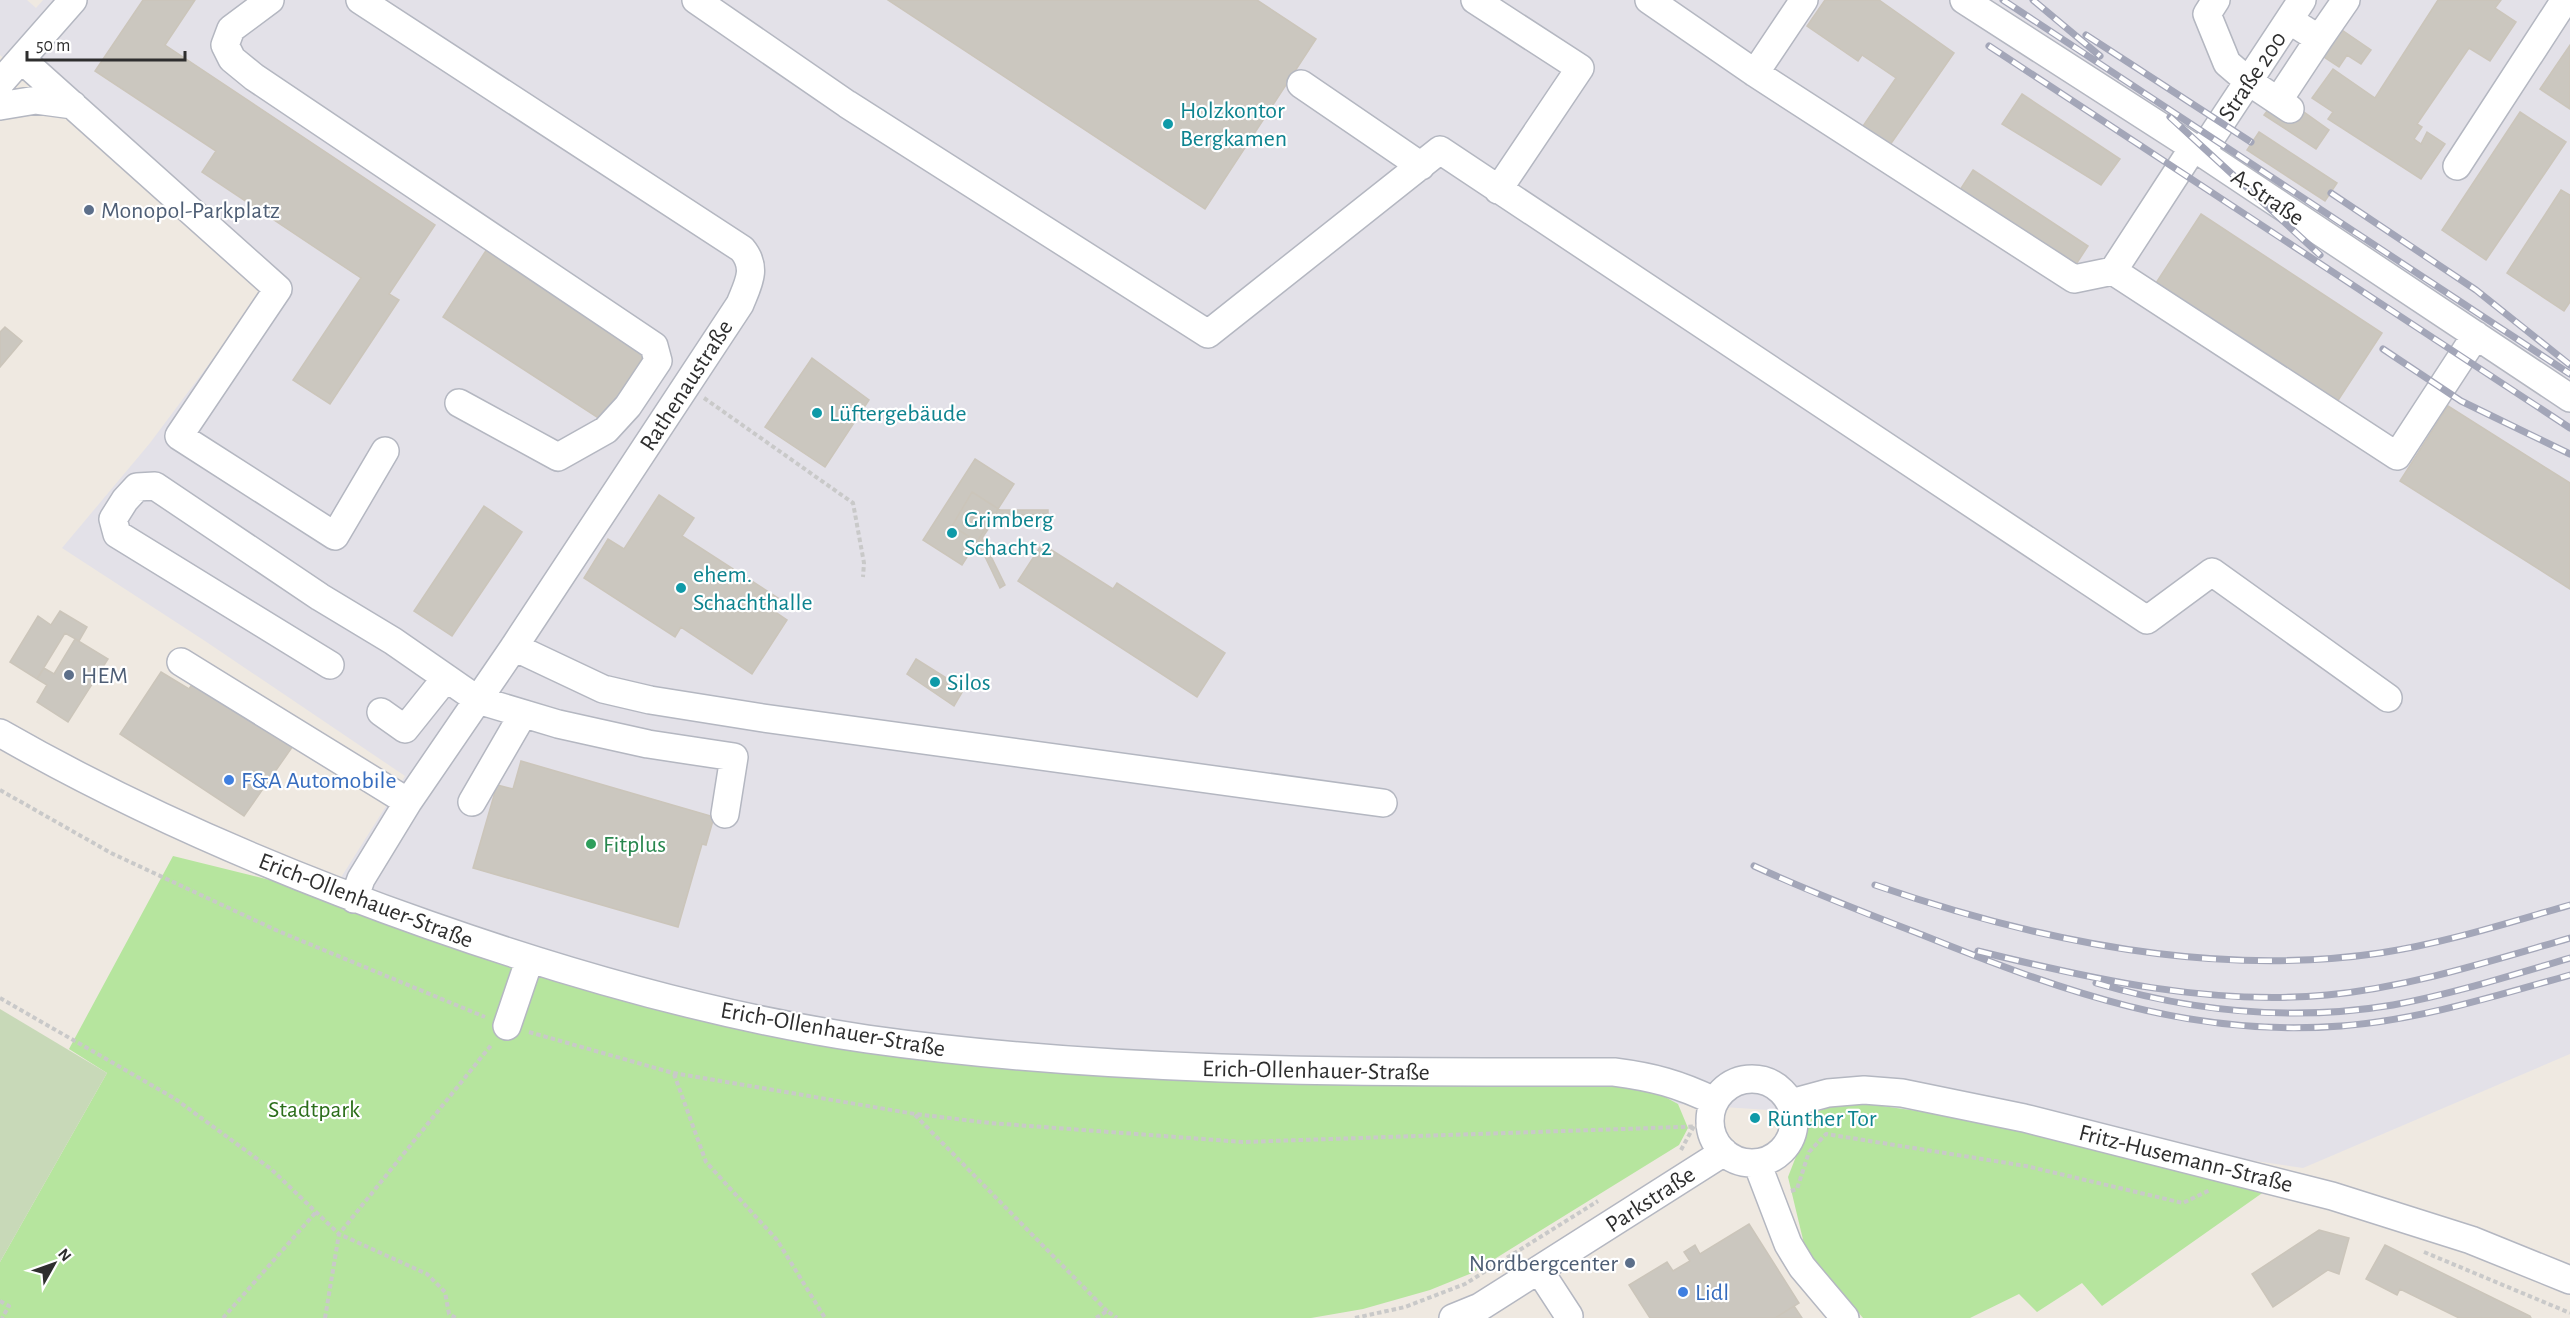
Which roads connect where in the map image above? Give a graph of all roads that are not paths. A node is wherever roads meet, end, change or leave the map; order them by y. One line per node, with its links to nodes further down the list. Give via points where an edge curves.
1 (73, 0): 14 (street)
2 (270, 0): 28 (street, via 231,29 225,45 232,59 654,346 658,361 628,406 606,430 558,457)
3 (360, 0): 30 (street, Rathenaustraße, via 742,249 751,263 750,280 740,304)
4 (696, 0): 22 (street, via 847,104 1208,334)
5 (1475, 0): 24 (street, via 1580,68)
6 (1649, 0): 15 (street)
7 (1804, 0): 15 (street)
8 (1964, 0): 21 (street, A-Straße)
9 (2216, 0): 16 (street, via 2208,14 2223,53 2227,63)
10 (2346, 0): 13 (street)
11 (2565, 0): 23 (street)
12 (2296, 10): 13 (street); 16 (street, Straße 200)
13 (2319, 39): 16 (street, via 2284,105)
14 (21, 59): 17 (street); 19 (street)
15 (1755, 73): 25 (street, via 2074,279)
16 (2248, 81): 21 (street, Straße 200)
17 (0, 83)
18 (1301, 84): 22 (street)
19 (73, 105): 20 (street, via 36,100); 29 (street, via 278,289 179,436 335,536)
20 (0, 106)
21 (2197, 150): 25 (street, Straße 200); 26 (street, A-Straße)
22 (1421, 166): 24 (street, via 1440,150)
23 (2457, 166)
24 (1498, 189): 34 (street, via 2147,621 2212,572)
25 (2113, 271): 26 (street, via 2397,456)
26 (2476, 335): 27 (street, A-Straße)
27 (2570, 398)
28 (459, 403)
29 (385, 451)
30 (514, 647): 35 (street, Rathenaustraße); 41 (street, via 603,689 650,700)
31 (181, 662): 39 (street)
32 (330, 665): 33 (street, via 117,534 113,519 124,500 137,487 155,486 320,597 393,640)
33 (445, 679): 35 (street); 36 (street, via 405,729)
34 (2388, 698)
35 (478, 700): 37 (street); 39 (street, Rathenaustraße)
36 (381, 712)
37 (523, 714): 40 (street); 42 (street, via 648,744 734,757)
38 (0, 733): 43 (street, Erich-Ollenhauer-Straße, via 115,795)
39 (408, 802): 43 (street, Rathenaustraße, via 361,879)
40 (472, 802)
41 (1383, 803)
42 (725, 814)
43 (354, 899): 44 (street, Erich-Ollenhauer-Straße)
44 (529, 961): 45 (street); 47 (street, Erich-Ollenhauer-Straße, via 727,1012 937,1048 1141,1067 1614,1072 1682,1085)
45 (507, 1026)
46 (1791, 1102): 47 (street, via 1768,1081 1753,1078 1731,1085); 49 (street, via 1793,1134 1773,1158); 51 (street, Fritz-Husemann-Straße, via 1864,1090 1902,1093 2024,1118 2332,1196 2472,1240)
47 (1706, 1118): 48 (street)
48 (1724, 1152): 49 (street, via 1739,1161); 50 (street, Parkstraße)
49 (1757, 1163): 54 (street, via 1788,1244)
50 (1539, 1270): 52 (street); 53 (street, Parkstraße, via 1480,1307)
51 (2570, 1280)
52 (1569, 1316)
53 (1454, 1318)
54 (1845, 1318)

